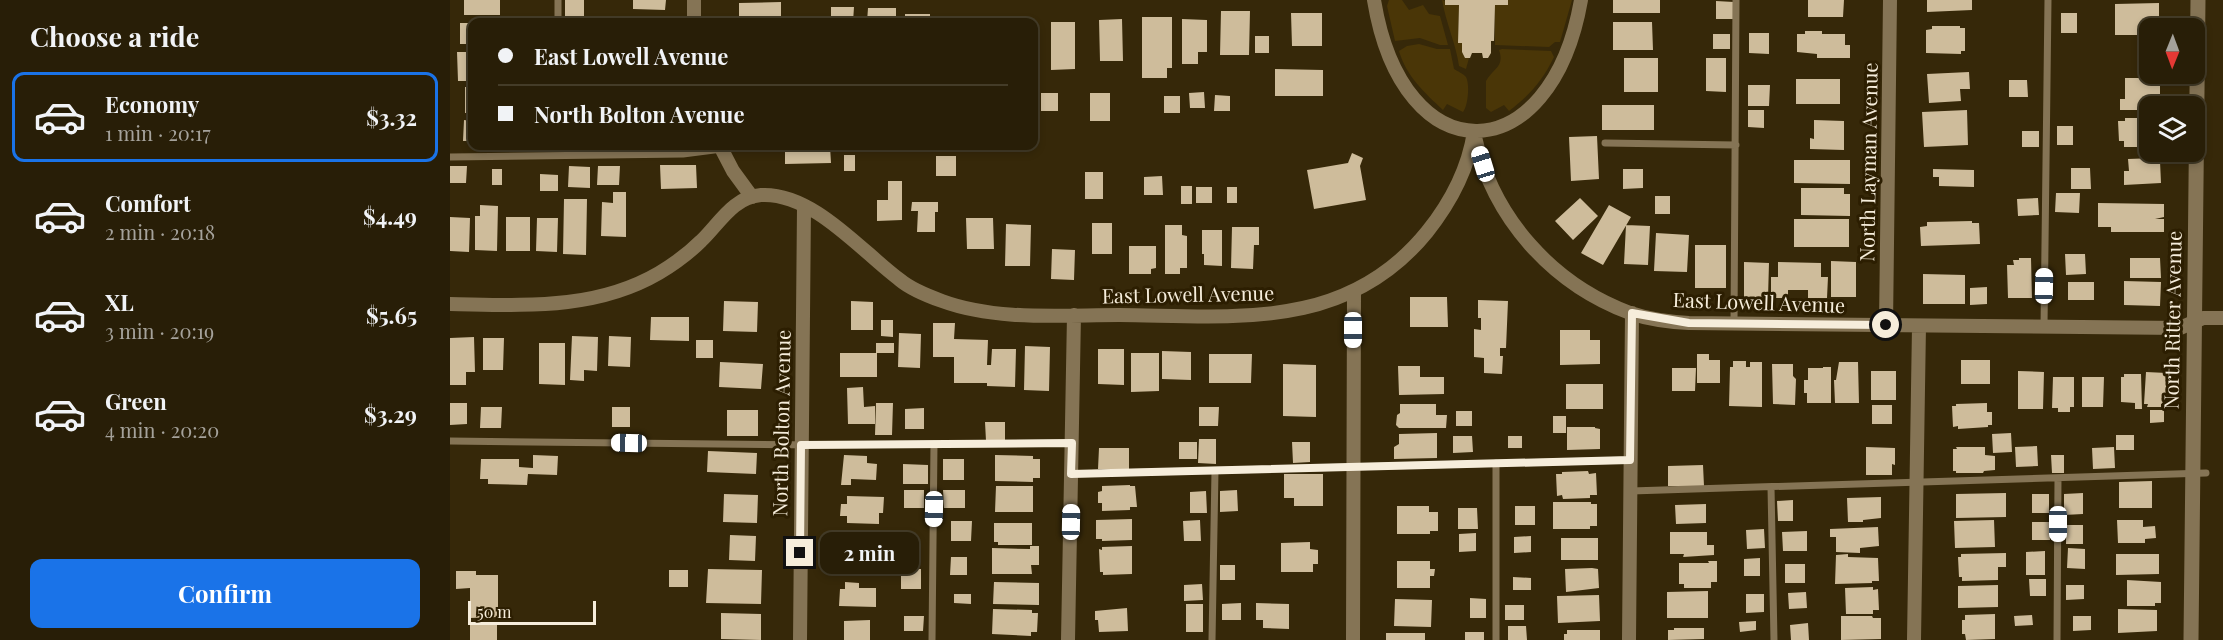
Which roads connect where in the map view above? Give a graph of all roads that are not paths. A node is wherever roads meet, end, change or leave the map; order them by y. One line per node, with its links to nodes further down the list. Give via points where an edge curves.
1 (558, 0): 9 (lane)
2 (694, 0): 10 (street)
3 (1374, 0): 11 (street, via 1385,46 1415,100 1439,121)
4 (1581, 0): 11 (street, via 1571,44 1549,87 1514,120 1495,129)
5 (1736, 0): 13 (lane)
6 (1890, 0): 28 (street, North Layman Avenue)
7 (2048, 0): 30 (lane)
8 (2198, 0): 26 (street, North Ritter Avenue)
9 (558, 18)
10 (694, 18)
11 (1474, 132): 21 (street, East Lowell Avenue, via 1464,172 1436,221 1405,256); 23 (street, East Lowell Avenue, via 1494,192 1523,237 1563,276)
12 (1605, 143): 13 (lane)
13 (1736, 145): 27 (lane)
14 (559, 150): 17 (lane)
15 (705, 150): 17 (lane, via 683,154)
16 (723, 150): 19 (street)
17 (559, 155): 18 (lane)
18 (450, 157)
19 (752, 196): 20 (street, East Lowell Avenue, via 777,196); 22 (street, via 733,206 703,240 672,264 631,287 593,299 555,304)
20 (804, 207): 24 (street, East Lowell Avenue, via 838,227 904,284 942,301 995,314); 34 (street, North Bolton Avenue)
21 (1354, 291): 24 (street, East Lowell Avenue, via 1309,308 1270,315); 37 (street)
22 (450, 304)
23 (1632, 313): 27 (street, East Lowell Avenue, via 1682,323); 35 (street)
24 (1074, 315): 32 (street)
25 (2223, 318): 26 (street, via 2208,317)
26 (2194, 322): 30 (street, via 2180,328); 39 (street, North Ritter Avenue)
27 (1734, 324): 28 (street, East Lowell Avenue)
28 (1886, 325): 29 (street, East Lowell Avenue)
29 (1919, 326): 30 (street); 42 (street)
30 (2044, 327)
31 (450, 441): 34 (lane)
32 (1072, 443): 33 (lane); 40 (street)
33 (934, 444): 34 (lane); 46 (lane)
34 (801, 445): 45 (street, North Bolton Avenue)
35 (1630, 460): 36 (lane); 44 (street)
36 (1496, 463): 37 (lane); 50 (lane)
37 (1353, 467): 38 (lane); 49 (street)
38 (1215, 471): 40 (lane); 48 (lane)
39 (2200, 473): 41 (lane); 55 (street, North Ritter Avenue)
40 (1071, 474): 47 (street)
41 (2058, 478): 42 (lane); 54 (lane)
42 (1916, 482): 43 (lane); 53 (street)
43 (1771, 487): 44 (lane); 52 (lane)
44 (1631, 491): 51 (street)
45 (800, 640)
46 (932, 640)
47 (1068, 640)
48 (1212, 640)
49 (1353, 640)
50 (1496, 640)
51 (1629, 640)
52 (1774, 640)
53 (1914, 640)
54 (2057, 640)
55 (2191, 640)

